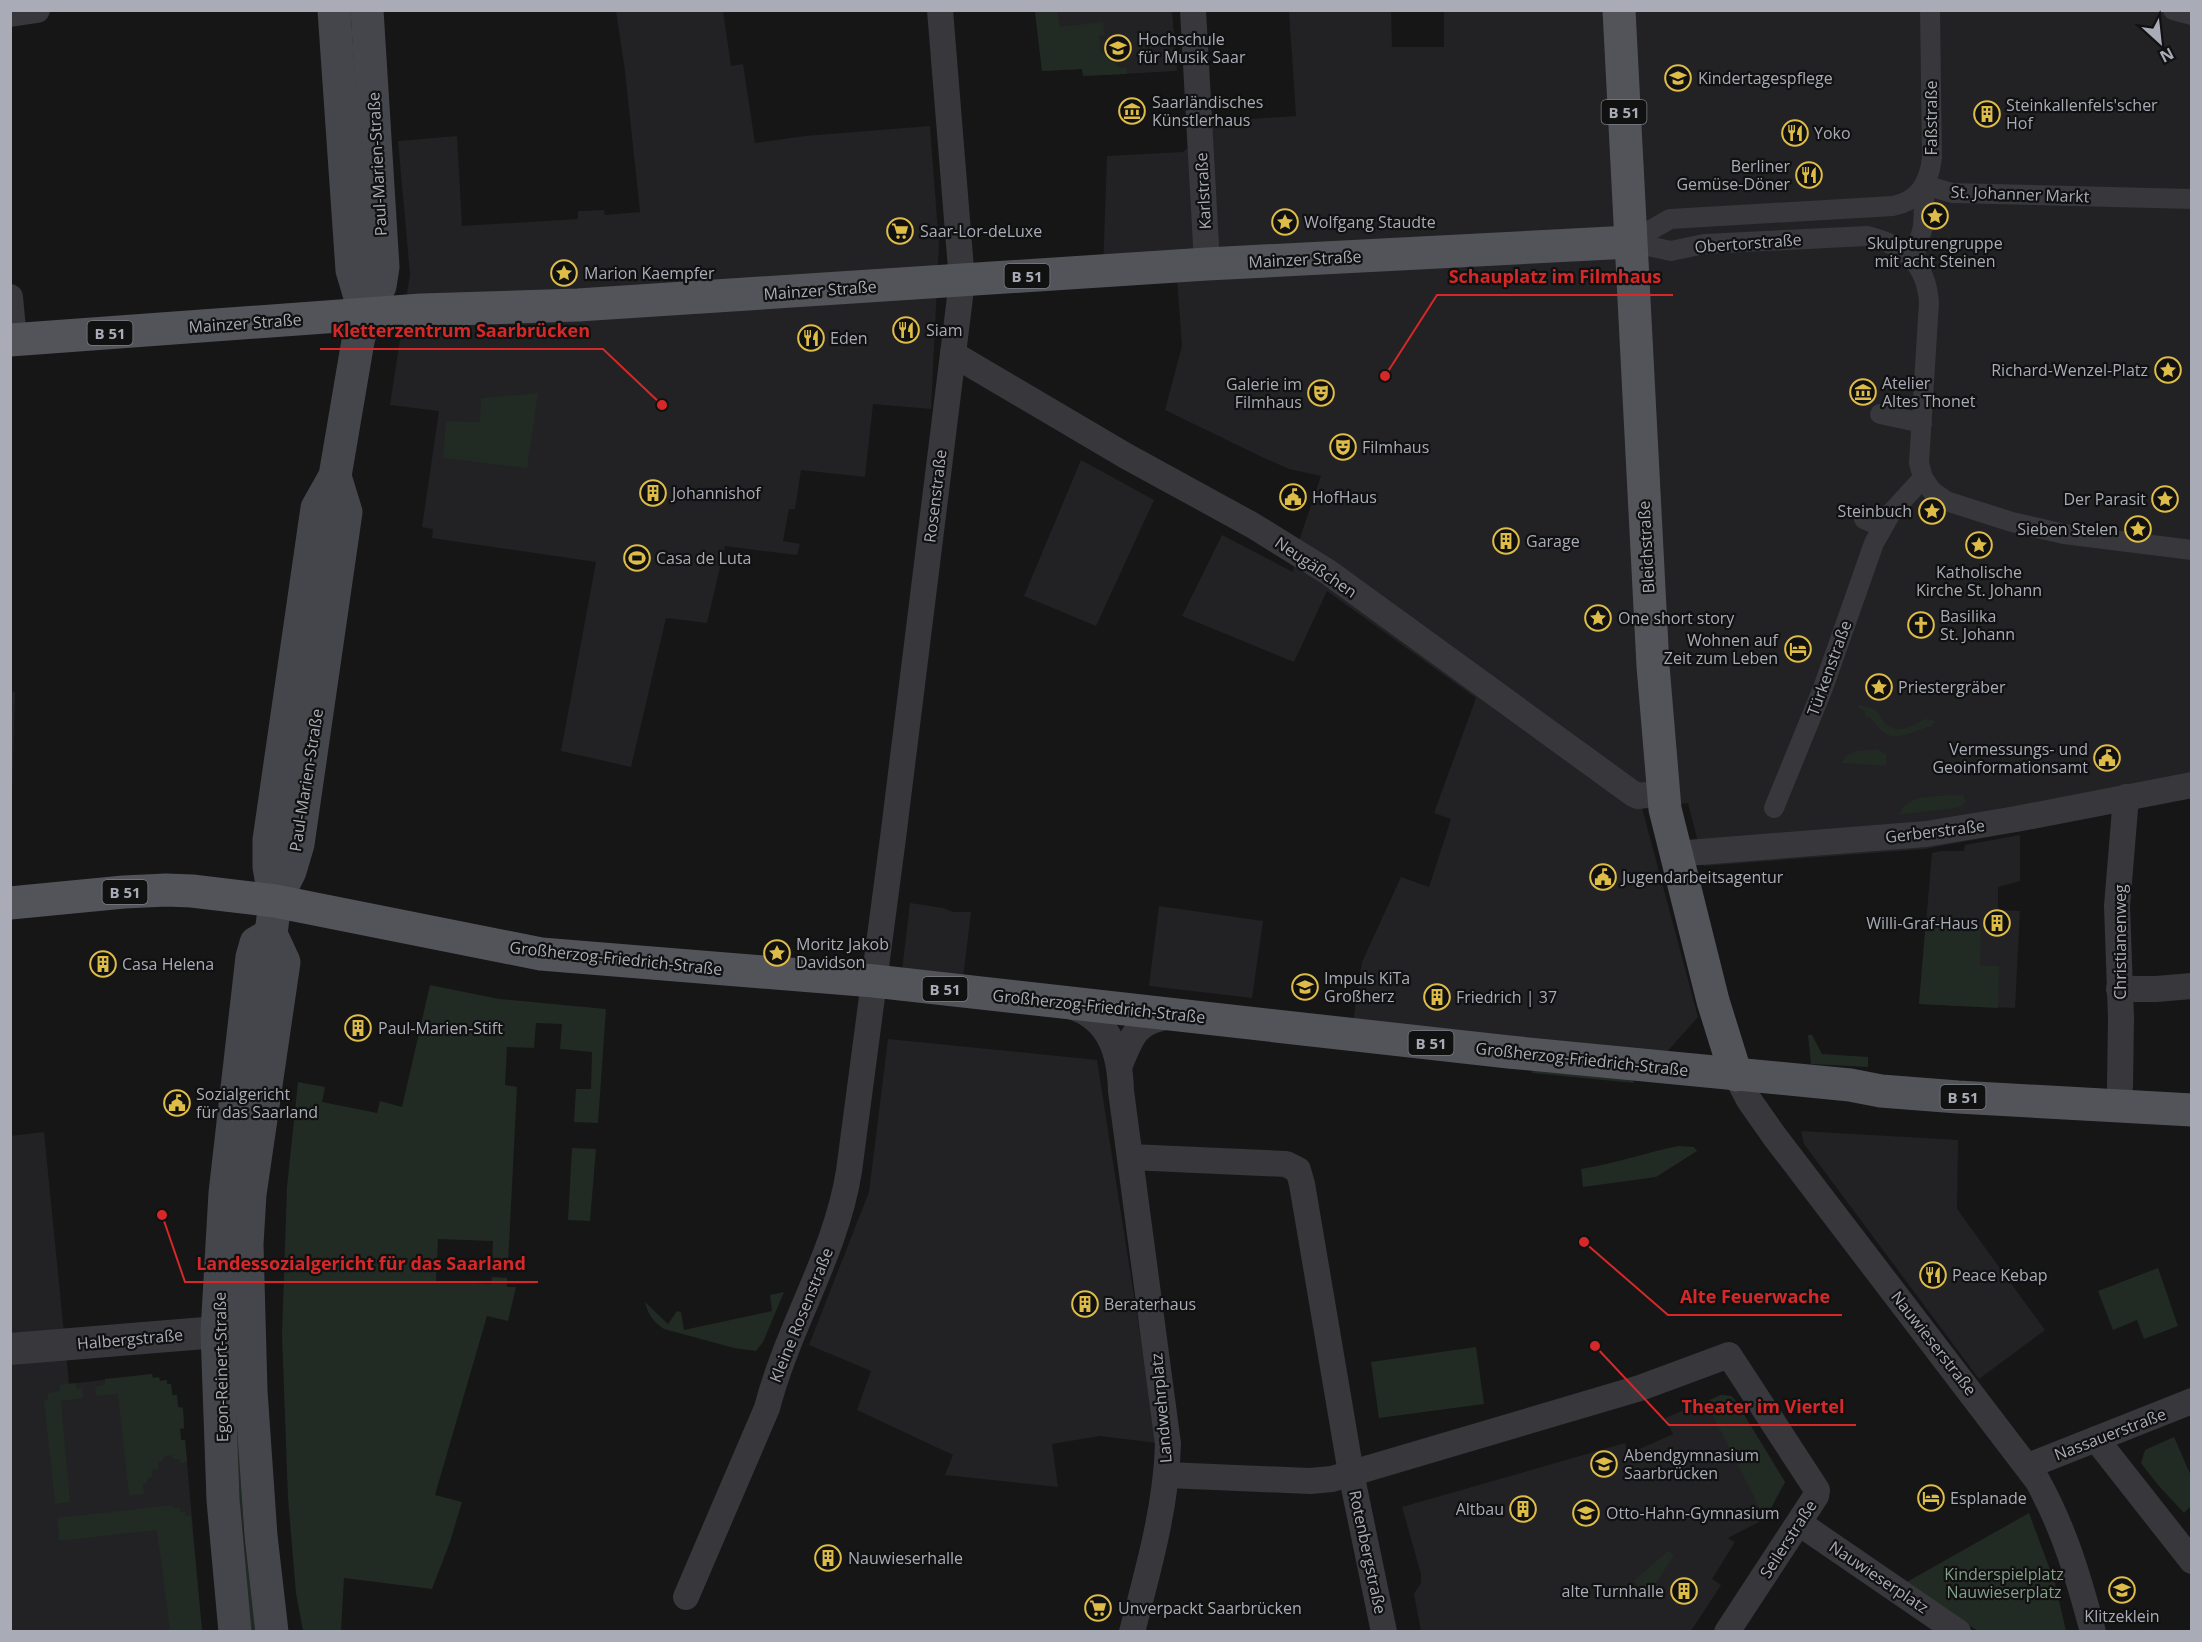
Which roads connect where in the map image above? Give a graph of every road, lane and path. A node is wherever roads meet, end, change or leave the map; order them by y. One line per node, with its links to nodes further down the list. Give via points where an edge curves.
1 (37, 10): 9 (street)
2 (334, 10): 18 (main road, Paul-Marien-Straße, via 352,270)
3 (367, 10): 18 (main road, Paul-Marien-Straße, via 383,267 380,286)
4 (939, 10): 16 (street, Rosenstraße)
5 (1193, 10): 15 (street, Karlstraße)
6 (1619, 10): 13 (main road, Bleichstraße / B 51)
7 (1930, 10): 11 (street, Faßstraße, via 1932,158)
8 (2173, 10): 10 (street)
9 (10, 14)
10 (2192, 15)
11 (1925, 185): 12 (street, St. Johanner Markt, via 1952,193); 13 (street, Obertorstraße, via 1918,196 1893,206 1670,219); 14 (street, via 1923,227)
12 (2192, 199)
13 (1630, 242): 14 (street, Obertorstraße, via 1671,251 1696,244 1867,236 1897,247); 15 (main road, Mainzer Straße / B 51); 28 (main road, Bleichstraße, via 1652,651)
14 (1913, 261): 22 (street, via 1922,272 1929,302)
15 (1207, 264): 16 (main road, Mainzer Straße / B 51)
16 (962, 281): 18 (main road, Mainzer Straße / B 51); 20 (street, Rosenstraße)
17 (10, 297): 19 (street)
18 (365, 314): 19 (main road, Mainzer Straße / B 51); 32 (main road, Paul-Marien-Straße, via 335,476 346,512 298,844)
19 (12, 340)
20 (953, 354): 28 (street, Neugäßchen, via 1318,566 1632,793); 35 (street, Rosenstraße)
21 (1880, 414): 22 (street)
22 (1922, 423): 23 (street)
23 (1923, 478): 25 (street, Türkenstraße); 26 (street, via 1946,501 2012,522 2064,534)
24 (1864, 519): 25 (street)
25 (1882, 527): 30 (street, Türkenstraße)
26 (2192, 550)
27 (2192, 785): 29 (street, Gerberstraße)
28 (1664, 793): 31 (main road, Bleichstraße)
29 (2126, 797): 31 (street, Gerberstraße, via 1926,834); 38 (street, Christianenweg, via 2117,906)
30 (1774, 808)
31 (1675, 854): 43 (main road, Bleichstraße)
32 (275, 901): 33 (main road, Großherzog-Friedrich-Straße / B 51, via 166,890); 34 (main road, Großherzog-Friedrich-Straße, via 541,954); 47 (main road, Egon-Reinert-Straße, via 271,934 256,943 252,957 225,1193)
33 (10, 903)
34 (819, 976): 35 (main road, Großherzog-Friedrich-Straße); 41 (street, via 854,993)
35 (874, 981): 37 (main road, Großherzog-Friedrich-Straße / B 51); 41 (street, Kleine Rosenstraße)
36 (2192, 986): 38 (street)
37 (926, 987): 39 (main road, Großherzog-Friedrich-Straße / B 51); 41 (street, via 886,996)
38 (2119, 989): 44 (street, Christianenweg)
39 (1056, 1002): 40 (main road, Großherzog-Friedrich-Straße / B 51); 42 (street, Landwehrplatz, via 1086,1011 1099,1020)
40 (1181, 1015): 42 (street, Landwehrplatz, via 1153,1019 1139,1028); 43 (main road, Großherzog-Friedrich-Straße / B 51)
41 (869, 1019): 57 (street, Kleine Rosenstraße, via 848,1179 837,1224 774,1378 766,1408)
42 (1120, 1065): 46 (street, Landwehrplatz)
43 (1736, 1075): 45 (main road, Großherzog-Friedrich-Straße / B 51, via 1905,1093); 52 (street, Nauwieserstraße, via 1775,1137)
44 (2120, 1086)
45 (2192, 1110)
46 (1130, 1157): 53 (street, via 1286,1164 1298,1170); 54 (street, Landwehrplatz, via 1168,1444)
47 (233, 1331): 48 (street, Halbergstraße); 58 (main road, Egon-Reinert-Straße, via 224,1500); 59 (main road, Egon-Reinert-Straße, via 251,1390)
48 (10, 1349)
49 (1729, 1355): 53 (street, Landwehrplatz, via 1618,1394); 55 (street, Seilerstraße, via 1816,1490)
50 (2192, 1401): 51 (street, Nassauerstraße)
51 (2096, 1439): 52 (street, Nassauerstraße); 56 (street)
52 (2028, 1466): 64 (street, Nauwieserstraße, via 2060,1525)
53 (1351, 1473): 54 (street, Landwehrplatz, via 1310,1481); 61 (street, Rotenbergstraße)
54 (1167, 1475): 60 (street)
55 (1799, 1523): 62 (street, Seilerstraße); 63 (street, Nauwieserplatz)
56 (2192, 1561)
57 (686, 1597)
58 (235, 1632)
59 (272, 1632)
60 (1132, 1632)
61 (1384, 1632)
62 (1727, 1632)
63 (1958, 1632)
64 (2093, 1632)

